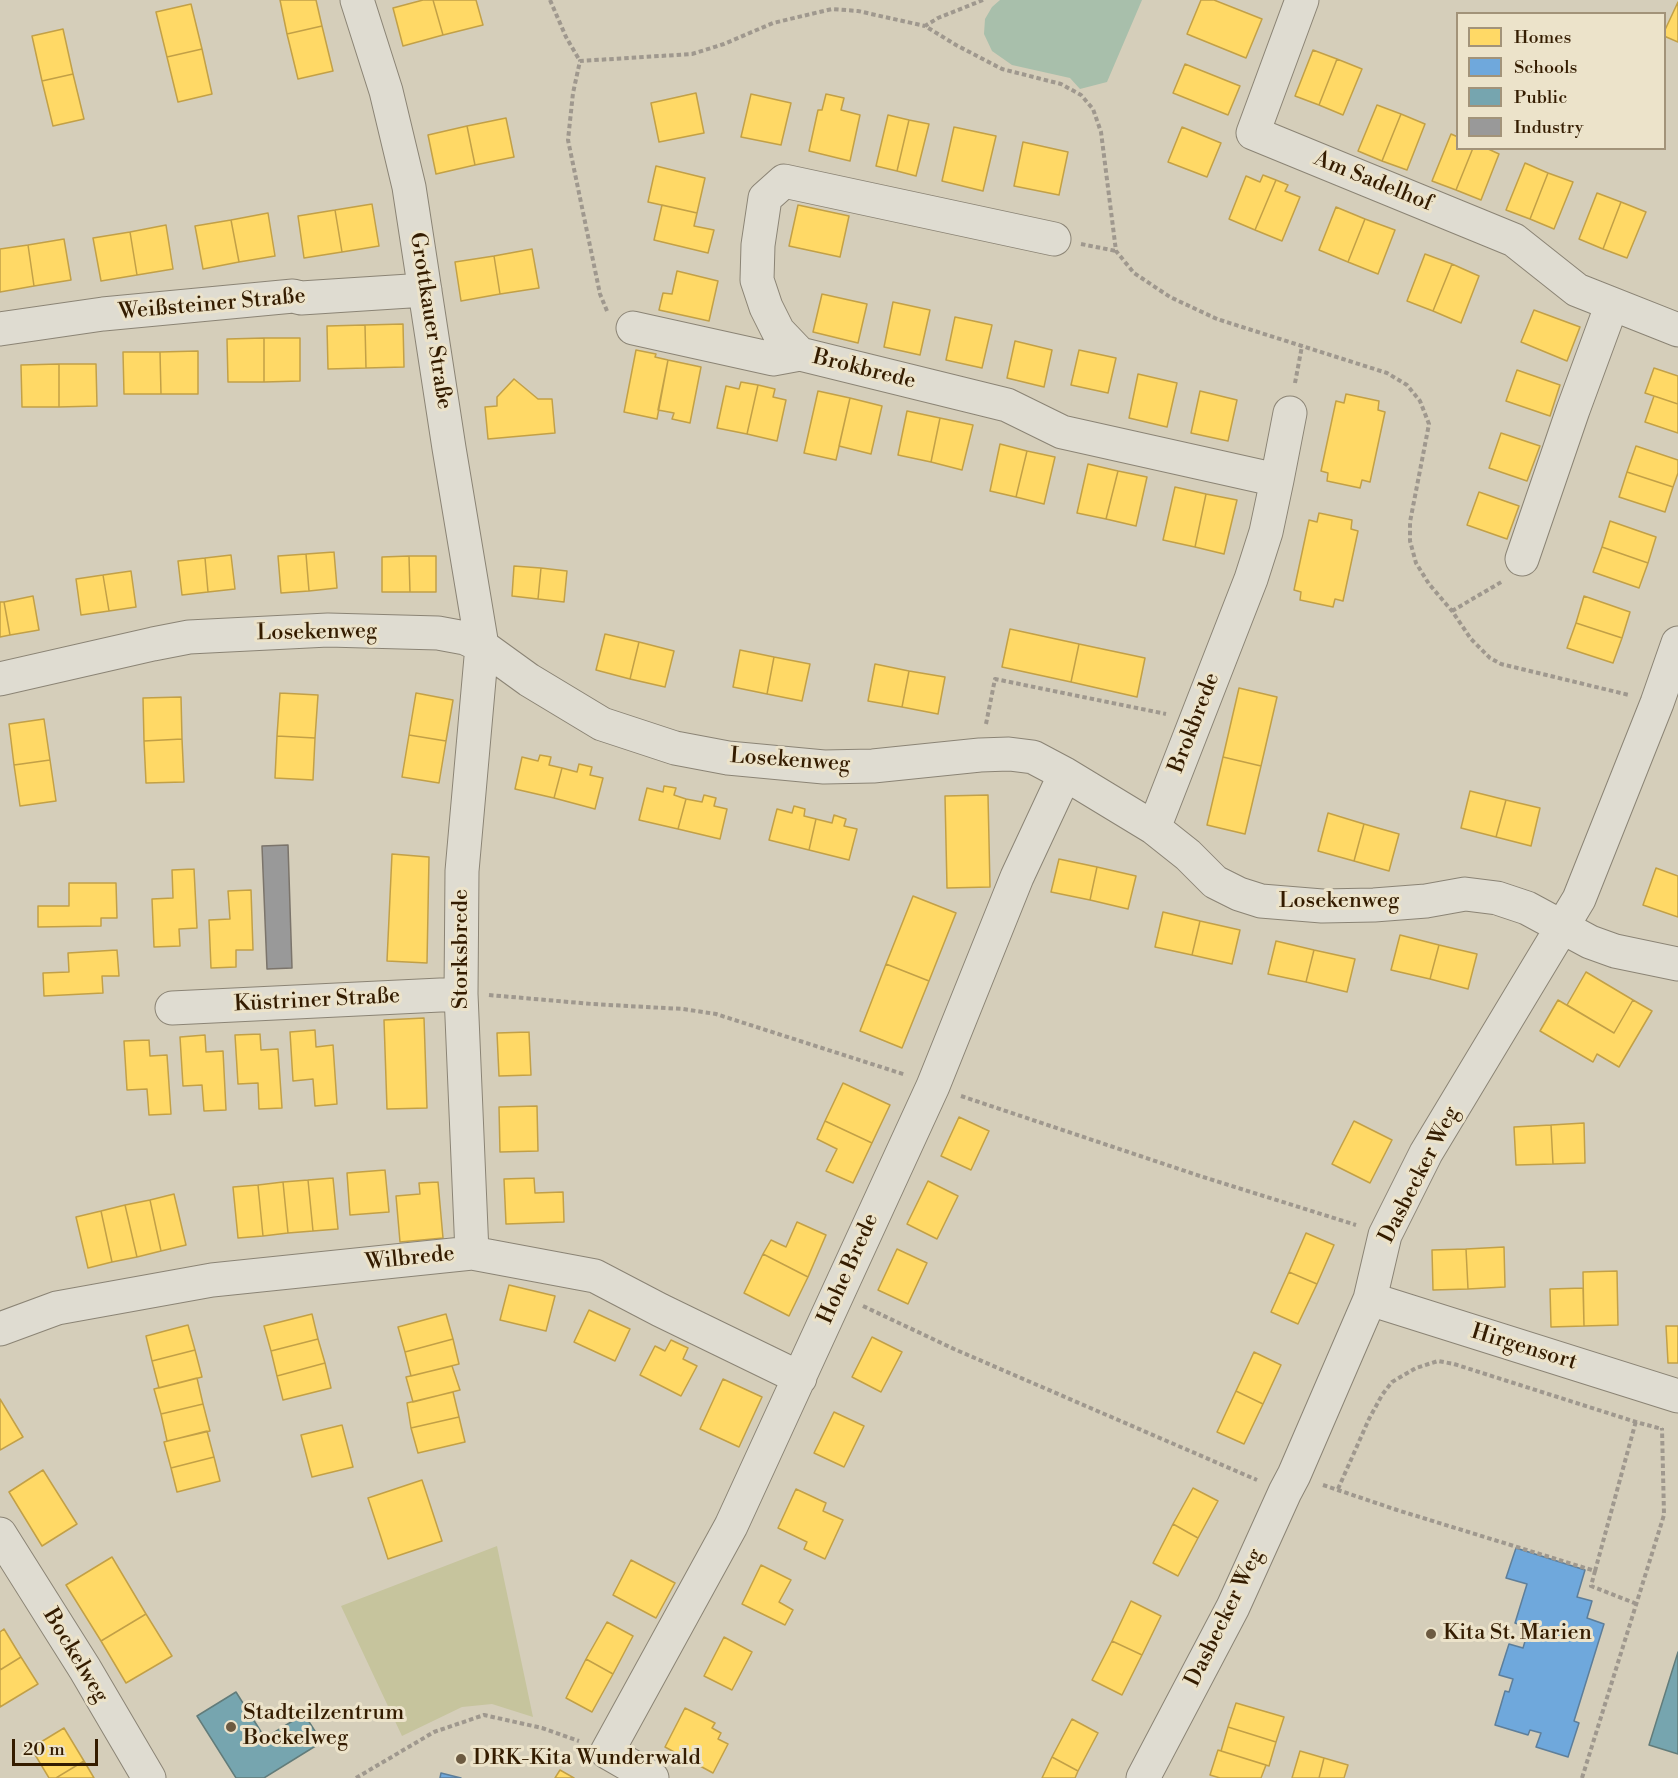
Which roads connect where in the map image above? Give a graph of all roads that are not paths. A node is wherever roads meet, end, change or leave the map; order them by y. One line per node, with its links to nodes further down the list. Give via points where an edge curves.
1 (357, 0): 4 (street, Grottkauer Straße, via 386,91 409,187)
2 (1302, 0): 5 (street, Am Sadelhof, via 1254,133 1514,240 1577,291)
3 (1054, 239): 9 (street, Brokbrede, via 784,181 765,198 757,280 778,331)
4 (424, 290): 7 (street, Weißsteiner Straße, via 281,297 104,314); 14 (street, Grottkauer Straße)
5 (1612, 304): 8 (street, Am Sadelhof); 12 (street)
6 (633, 328): 9 (street, via 773,358)
7 (0, 329)
8 (1678, 330)
9 (800, 354): 11 (street, Brokbrede, via 1007,405 1062,432)
10 (1290, 413): 11 (street, Brokbrede)
11 (1277, 480): 17 (street, Brokbrede, via 1251,579)
12 (1522, 559)
13 (1678, 643): 18 (street, Dasbecker Weg, via 1579,899)
14 (482, 646): 15 (street, Losekenweg, via 438,633 351,630 189,637); 16 (street, Losekenweg, via 602,724 675,748 728,758 824,767 1009,754 1033,757); 20 (street, Storksbrede, via 462,871)
15 (0, 679)
16 (1065, 774): 17 (street, Losekenweg); 25 (street, Hohe Brede, via 1017,878 933,1086)
17 (1154, 828): 18 (street, Losekenweg, via 1215,882 1261,901 1374,905 1465,894 1497,898)
18 (1564, 926): 19 (street, Losekenweg, via 1614,951); 23 (street, Dasbecker Weg, via 1426,1153 1385,1234)
19 (1678, 964)
20 (461, 994): 21 (street, Küstriner Straße); 22 (street, Storksbrede)
21 (172, 1008)
22 (472, 1253): 24 (street, Wilbrede, via 212,1280 57,1308); 25 (street, Wilbrede, via 595,1276)
23 (1370, 1299): 26 (street, Hirgensort); 30 (street, Dasbecker Weg, via 1233,1607)
24 (0, 1329)
25 (800, 1378): 29 (street, Hohe Brede, via 731,1526 607,1752)
26 (1662, 1391)
27 (0, 1534): 28 (street, Bockelweg)
28 (149, 1778)
29 (652, 1778)
30 (1143, 1778)

